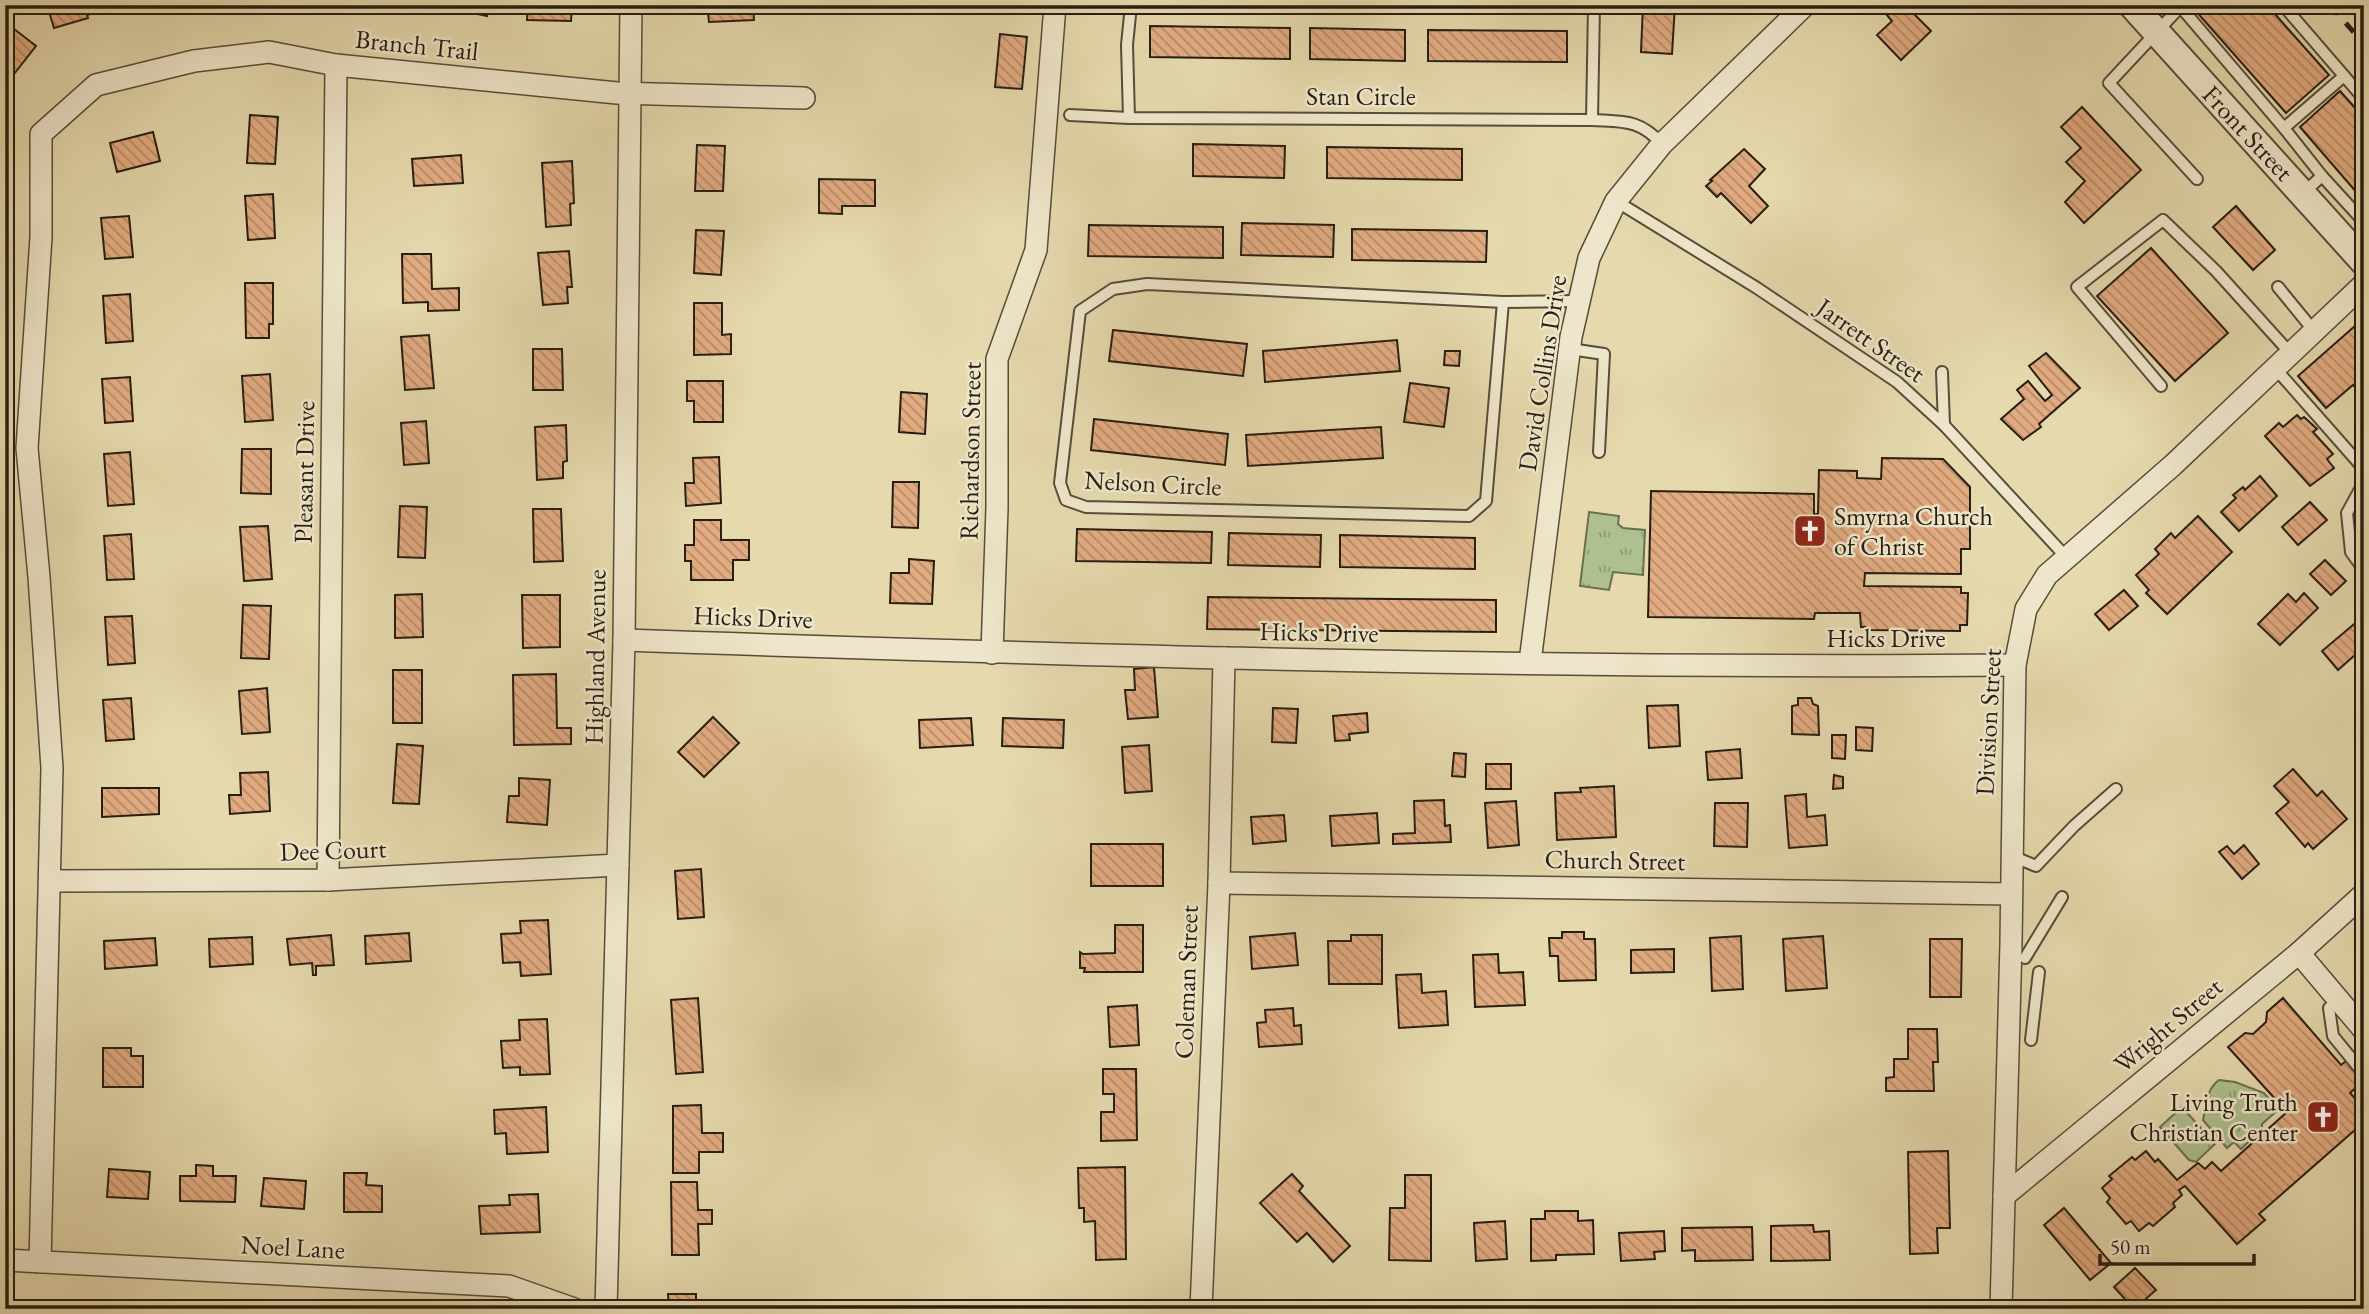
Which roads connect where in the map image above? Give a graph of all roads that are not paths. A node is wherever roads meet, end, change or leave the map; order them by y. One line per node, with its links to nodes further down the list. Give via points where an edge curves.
1 (631, 5): 12 (street, Highland Avenue)
2 (1055, 5): 42 (street, Richardson Street, via 1036,250 997,359)
3 (1131, 5): 16 (lane)
4 (1594, 5): 17 (lane)
5 (1805, 5): 19 (street, David Collins Drive)
6 (2132, 5): 9 (street, Front Street)
7 (2283, 5): 11 (lane)
8 (2180, 6): 9 (lane); 18 (lane)
9 (2157, 34): 20 (lane, via 2109,83); 21 (street, Front Street)
10 (336, 65): 12 (street, Branch Trail); 35 (street, Branch Trail, via 269,52 194,61 96,85 41,134 41,237); 49 (street, Pleasant Drive)
11 (2344, 76): 14 (lane); 18 (lane)
12 (628, 92): 13 (street, Branch Trail); 41 (street, Highland Avenue)
13 (804, 98)
14 (2364, 99)
15 (1070, 115): 16 (lane, Stan Circle)
16 (1129, 118): 17 (lane, Stan Circle)
17 (1592, 120): 19 (lane, Stan Circle, via 1648,128)
18 (2284, 128): 21 (lane)
19 (1662, 144): 22 (street, David Collins Drive)
20 (2197, 179)
21 (2313, 185): 23 (lane); 24 (street, Front Street)
22 (1616, 201): 27 (street, David Collins Drive, via 1589,258); 34 (lane, Jarrett Street, via 1875,366)
23 (2364, 222)
24 (2364, 262)
25 (2364, 284): 29 (street, Division Street)
26 (2278, 288): 29 (lane)
27 (1578, 301): 28 (lane, Nelson Circle); 30 (street, David Collins Drive)
28 (1503, 302): 28 (lane, Nelson Circle, via 1147,284 1113,289 1080,311 1060,483 1066,499 1086,507 1469,516 1486,501)
29 (2315, 331): 31 (street, Division Street)
30 (1570, 349): 36 (lane, via 1604,355); 44 (street, David Collins Drive)
31 (2283, 361): 33 (lane, via 2216,271 2162,220 2077,287); 37 (lane); 39 (street, Division Street)
32 (1942, 372): 34 (lane)
33 (2161, 386)
34 (1944, 425): 39 (lane, Jarrett Street)
35 (16, 450): 50 (street, Branch Trail, via 39,577 52,768)
36 (1598, 452)
37 (2364, 469)
38 (2364, 482): 40 (lane, via 2347,513 2351,552)
39 (2066, 557): 45 (street, Division Street, via 2047,575 2026,609)
40 (2364, 570)
41 (624, 640): 42 (street, Hicks Drive); 48 (street, Highland Avenue)
42 (992, 653): 43 (street, Hicks Drive)
43 (1224, 658): 44 (street, Hicks Drive); 51 (street, Coleman Street)
44 (1530, 662): 45 (street, Hicks Drive, via 1762,667)
45 (2015, 665): 47 (street, Division Street)
46 (2116, 789): 47 (lane, via 2036,866)
47 (2011, 856): 52 (street, Division Street)
48 (618, 865): 49 (street, Dee Court); 66 (street, Highland Avenue)
49 (328, 880): 50 (street, Dee Court)
50 (50, 881): 64 (street, Branch Trail)
51 (1219, 883): 52 (street, Church Street); 67 (street, Coleman Street)
52 (2011, 894): 62 (street, Division Street)
53 (2364, 894): 55 (street, Wright Street)
54 (2062, 897): 56 (lane)
55 (2299, 953): 58 (street); 62 (street, Wright Street)
56 (2025, 958)
57 (2039, 972): 60 (lane)
58 (2339, 1000): 59 (street); 61 (lane, via 2329,1008 2333,1036)
59 (2364, 1030)
60 (2031, 1040)
61 (2364, 1074)
62 (2004, 1196): 68 (street, Division Street)
63 (5, 1260): 64 (street, Noel Lane)
64 (40, 1262): 65 (street, Noel Lane, via 509,1286)
65 (574, 1309)
66 (606, 1309)
67 (1201, 1309)
68 (2001, 1309)

